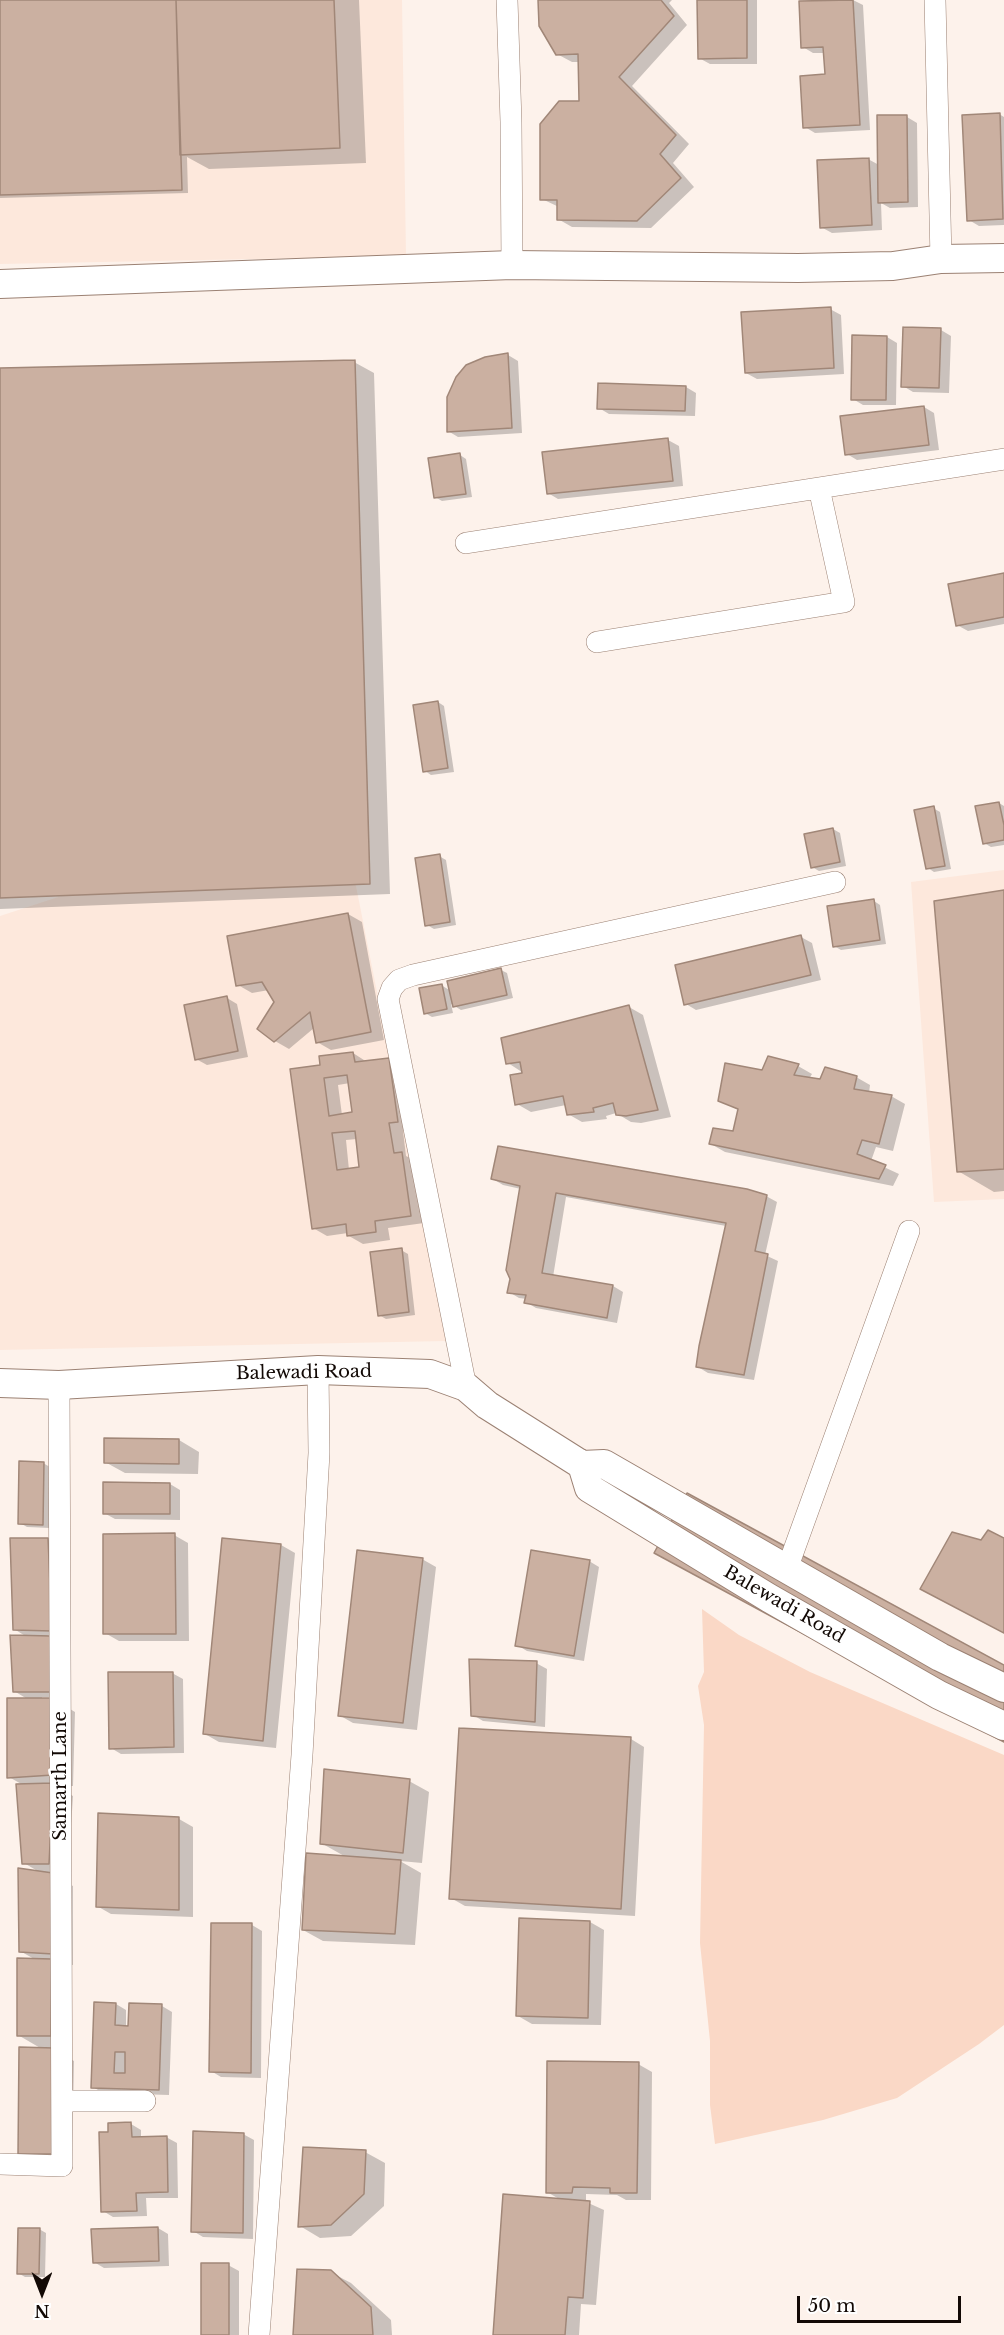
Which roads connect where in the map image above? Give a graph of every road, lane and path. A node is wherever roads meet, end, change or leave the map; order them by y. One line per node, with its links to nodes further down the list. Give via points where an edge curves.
1 (507, 0): 5 (street)
2 (935, 0): 4 (street)
3 (1004, 258): 4 (main road)
4 (941, 260): 5 (main road, via 893,266 798,268)
5 (512, 265): 6 (main road)
6 (0, 284)
7 (1004, 459): 8 (street)
8 (819, 488): 9 (street); 10 (street, via 844,602)
9 (466, 543)
10 (597, 642)
11 (835, 882): 16 (street, via 413,975 399,980 392,988 388,999)
12 (909, 1231): 18 (street)
13 (318, 1370): 14 (main road, Balewadi Road); 16 (main road, Balewadi Road, via 430,1374); 24 (street, via 319,1454 302,1755)
14 (59, 1385): 15 (main road, Balewadi Road); 21 (street, Samarth Lane)
15 (2, 1386)
16 (466, 1387): 17 (main road, Balewadi Road, via 487,1405)
17 (582, 1465): 18 (main road, Balewadi Road, via 604,1464); 20 (main road, Balewadi Road, via 589,1488 608,1500 909,1678)
18 (788, 1569): 19 (main road, Balewadi Road, via 940,1657)
19 (1004, 1688)
20 (1004, 1726)
21 (62, 2101): 22 (street); 23 (street, Samarth Lane, via 62,2166)
22 (146, 2101)
23 (0, 2164)
24 (259, 2335)

